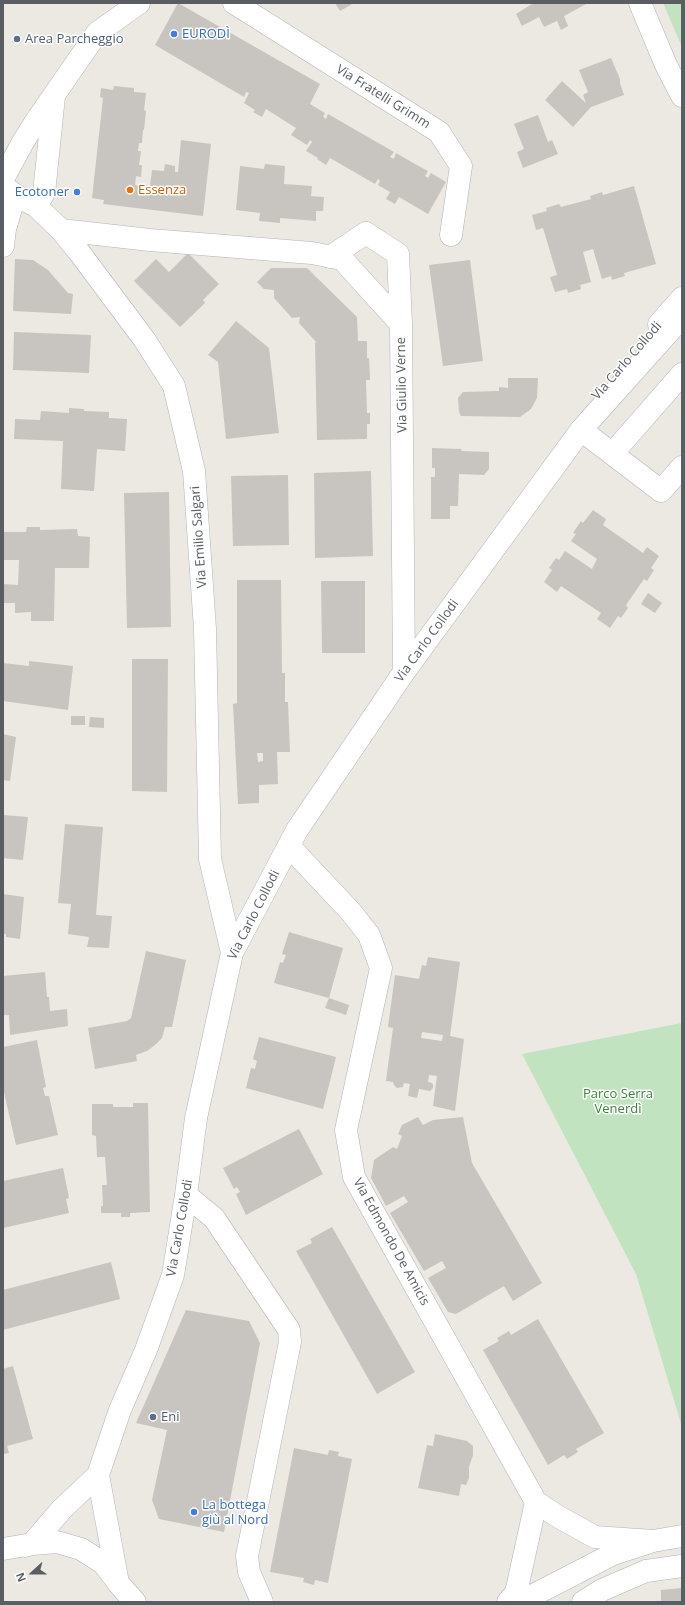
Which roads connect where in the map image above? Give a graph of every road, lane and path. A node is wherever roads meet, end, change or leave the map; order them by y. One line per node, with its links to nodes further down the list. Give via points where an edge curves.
1 (139, 3): 4 (street, via 97,33)
2 (234, 3): 9 (street, Via Fratelli Grimm, via 439,132 461,166)
3 (640, 3): 5 (street)
4 (54, 93): 6 (street, via 23,142); 7 (street, via 44,193)
5 (682, 96)
6 (7, 187): 7 (street, Via Emilio Salgari); 10 (street)
7 (36, 206): 8 (street, Via Emilio Salgari)
8 (61, 230): 11 (street, Via Giulio Verne, via 312,253); 21 (street, Via Emilio Salgari, via 144,339 174,386 178,401 194,471 206,629 210,859)
9 (451, 235)
10 (3, 246)
11 (330, 257): 14 (street, Via Giulio Verne, via 342,259); 14 (street, via 366,232 398,254)
12 (682, 298): 16 (street, Via Carlo Collodi, via 592,401)
13 (682, 317): 16 (street, Via Carlo Collodi)
14 (401, 324): 19 (street, Via Giulio Verne)
15 (682, 374): 17 (street)
16 (581, 430): 17 (street); 19 (street, Via Carlo Collodi)
17 (612, 454): 18 (street, via 661,491)
18 (682, 467)
19 (404, 672): 20 (street, Via Carlo Collodi, via 297,830)
20 (289, 846): 21 (street, Via Carlo Collodi); 24 (street, Via Edmondo De Amicis, via 369,936 381,968 346,1130 354,1177)
21 (232, 953): 22 (street, Via Carlo Collodi, via 196,1118)
22 (186, 1196): 23 (street, Via Carlo Collodi, via 173,1275 146,1350 120,1410); 33 (street, via 214,1218 289,1330 290,1342 247,1556 249,1572)
23 (98, 1475): 27 (street, via 62,1509); 31 (street)
24 (536, 1502): 26 (street, via 595,1537); 34 (street, via 516,1593)
25 (682, 1536): 26 (street)
26 (652, 1541): 35 (street, via 613,1554)
27 (32, 1544): 28 (street); 29 (street, via 10,1552); 31 (street, via 57,1542 81,1549 102,1563)
28 (3, 1549)
29 (3, 1558)
30 (682, 1566): 36 (street, via 646,1571 602,1590)
31 (121, 1592): 32 (street)
32 (135, 1602)
33 (262, 1602)
34 (508, 1602)
35 (520, 1602)
36 (583, 1602)

